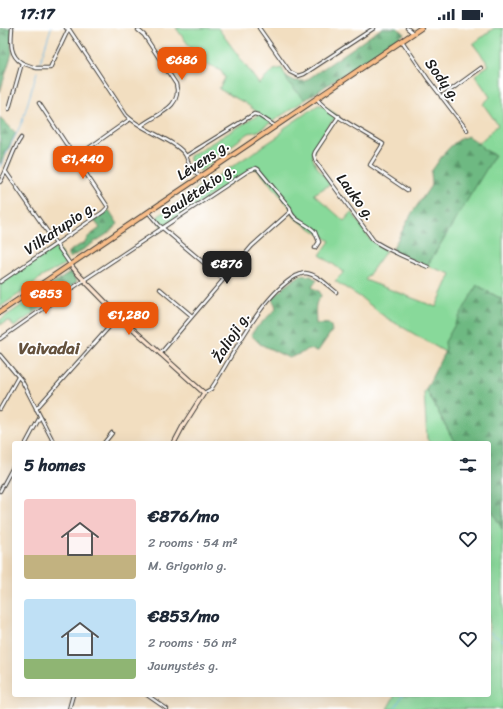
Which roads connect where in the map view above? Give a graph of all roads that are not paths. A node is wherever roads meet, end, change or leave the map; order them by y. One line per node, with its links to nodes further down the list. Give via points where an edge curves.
1 (12, 28): 10 (street, via 12,54)
2 (68, 28): 10 (street, via 52,65 47,69); 17 (street)
3 (259, 28): 4 (street, via 290,72 298,76)
4 (374, 28)
5 (407, 28): 8 (street)
6 (421, 28): 8 (main road, Lėvens g.)
7 (138, 30): 18 (street, via 144,35 176,84 178,92 171,106)
8 (413, 33): 9 (main road, Lėvens g.)
9 (402, 41): 12 (street, Sodų g.); 13 (main road, Lėvens g.)
10 (22, 64): 15 (street)
11 (481, 68): 12 (street)
12 (441, 97): 20 (street, Sodų g.)
13 (316, 98): 16 (street); 19 (main road, Lėvens g.)
14 (39, 103): 23 (street, Vilkatupio g.)
15 (9, 109)
16 (339, 116): 27 (street, via 383,144 370,165); 34 (street, Lauko g., via 315,152 316,162 374,240 386,249)
17 (130, 119): 18 (street); 23 (street)
18 (141, 126): 22 (street, via 180,149)
19 (274, 126): 22 (street, via 254,114); 25 (main road, Lėvens g.)
20 (467, 130)
21 (21, 138): 24 (street)
22 (186, 156): 25 (street)
23 (76, 157): 31 (street, Vilkatupio g., via 108,207)
24 (6, 172): 26 (street); 31 (street)
25 (200, 177): 28 (main road, Lėvens g.)
26 (0, 182)
27 (407, 190)
28 (148, 212): 30 (street); 33 (main road, Lėvens g.)
29 (290, 212): 30 (street, Saulėtekio g., via 290,208 256,168 248,170); 32 (street, Saulėtekio g., via 314,232 319,242); 35 (street, via 252,246)
30 (162, 228): 35 (street); 36 (street, Saulėtekio g.)
31 (56, 244): 33 (street); 37 (street, Vilkatupio g.)
32 (314, 248)
33 (70, 264): 36 (main road); 40 (main road, Lėvens g.)
34 (428, 267)
35 (223, 279): 42 (street)
36 (84, 280): 41 (main road); 43 (street, Saulėtekio g.)
37 (0, 282)
38 (160, 289): 42 (street)
39 (336, 292): 47 (street, Žalioji g., via 317,277 303,273 280,288 263,307 215,383)
40 (0, 312)
41 (119, 316): 44 (main road); 49 (street)
42 (192, 316): 44 (street)
43 (0, 339)
44 (160, 354): 47 (main road)
45 (0, 355): 46 (street)
46 (18, 377): 48 (street); 49 (street)
47 (204, 393): 55 (main road)
48 (0, 409)
49 (36, 409): 50 (street)
50 (40, 416): 52 (street); 53 (street)
51 (112, 433): 54 (street)
52 (27, 441)
53 (53, 441)
54 (106, 441)
55 (175, 441)
56 (12, 469): 57 (street)
57 (0, 491)
58 (72, 697): 60 (street)
59 (150, 697): 61 (street)
60 (69, 709)
61 (167, 709)

